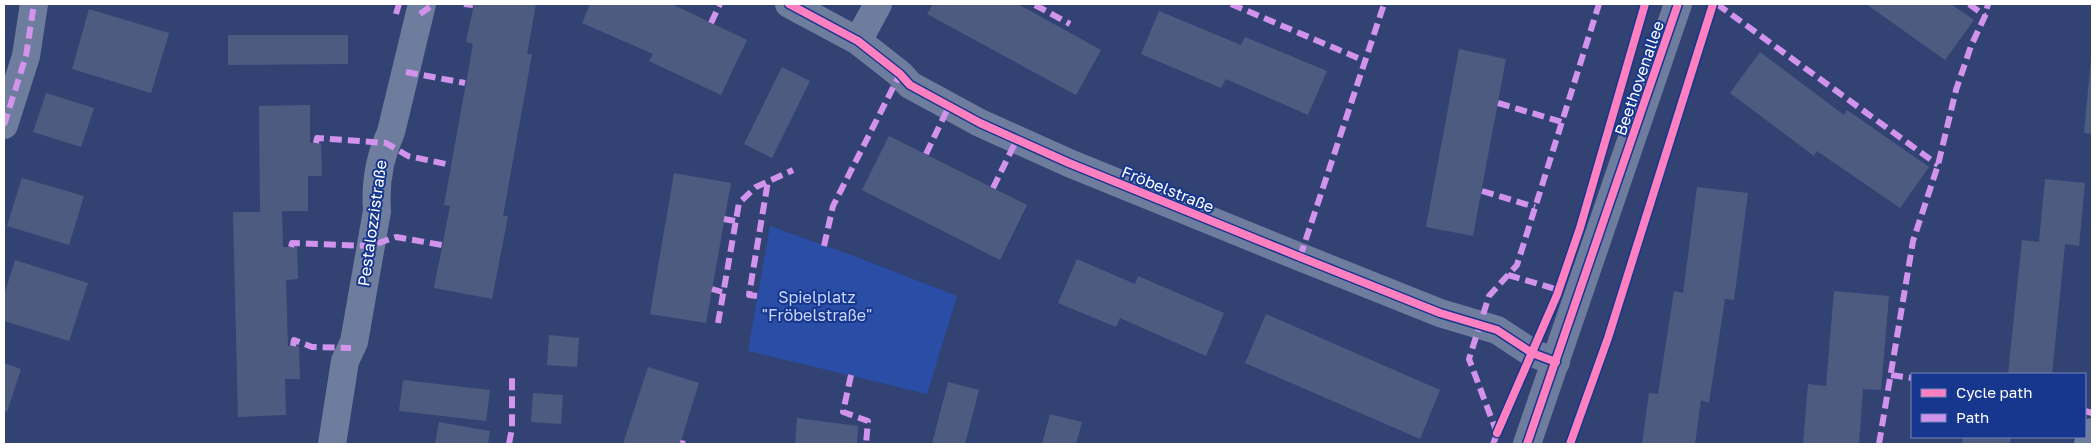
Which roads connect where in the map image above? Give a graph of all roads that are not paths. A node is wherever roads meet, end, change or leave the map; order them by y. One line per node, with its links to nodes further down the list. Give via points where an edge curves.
1 (34, 4): 7 (street, via 26,56)
2 (422, 4): 10 (street, Pestalozzistraße, via 391,132 383,151 375,194 377,211 354,342 345,361)
3 (789, 4): 6 (street, Fröbelstraße)
4 (878, 4): 6 (street)
5 (1678, 4): 8 (street, Beethovenallee)
6 (858, 41): 8 (street, Fröbelstraße, via 910,85 980,123 1069,163 1300,257 1440,313 1497,330 1532,353)
7 (4, 125)
8 (1556, 362): 11 (street, Beethovenallee)
9 (2092, 432): 12 (street)
10 (332, 444)
11 (1526, 444)
12 (2088, 444)

